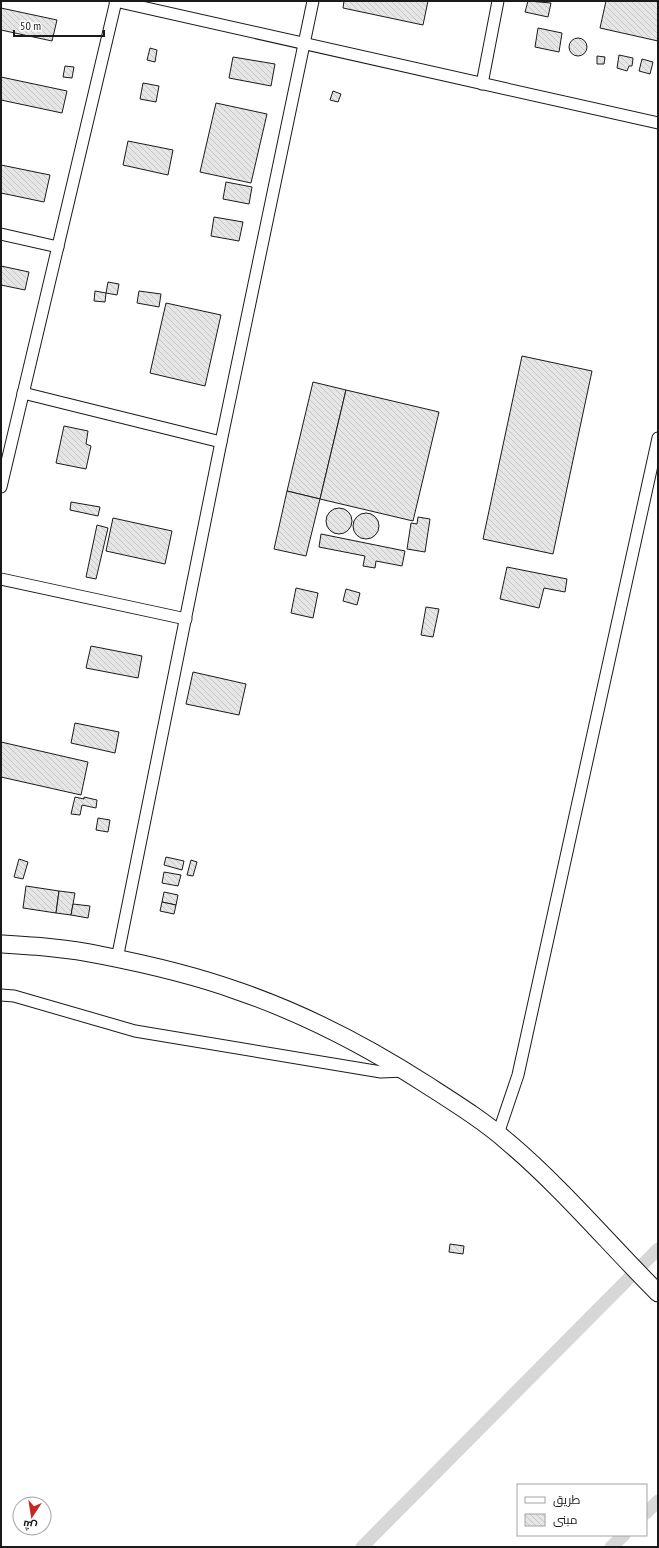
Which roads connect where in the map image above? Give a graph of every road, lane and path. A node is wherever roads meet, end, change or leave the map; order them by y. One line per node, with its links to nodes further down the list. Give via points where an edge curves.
1 (115, 1): 4 (street); 8 (street)
2 (313, 1): 4 (street)
3 (498, 1): 5 (street)
4 (304, 44): 5 (street); 11 (street)
5 (482, 84): 6 (street)
6 (658, 123)
7 (1, 234): 8 (street)
8 (58, 247): 9 (street)
9 (23, 392): 11 (street); 12 (street)
10 (658, 438): 19 (street, via 518,1075)
11 (221, 442): 14 (street)
12 (1, 487)
13 (1, 579): 14 (street)
14 (186, 619): 16 (street)
15 (1, 944): 16 (main road, via 52,948 101,955)
16 (117, 960): 18 (main road, via 238,991 346,1038)
17 (1, 995): 18 (street, via 14,996 135,1031 381,1072)
18 (405, 1071): 19 (main road)
19 (498, 1134): 20 (main road, via 550,1179)
20 (655, 1291)

